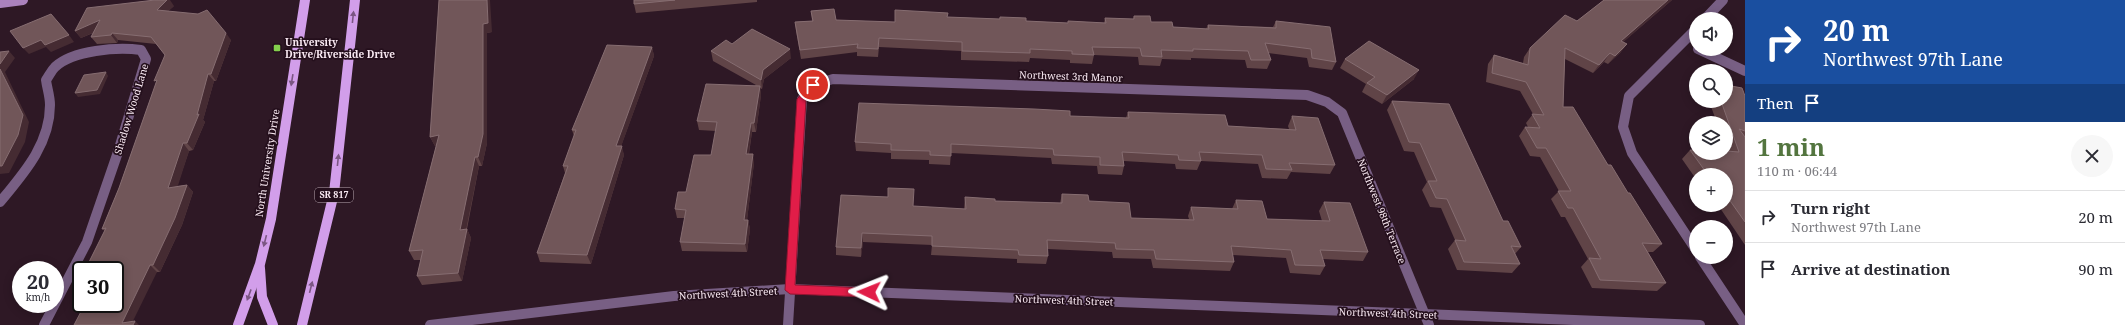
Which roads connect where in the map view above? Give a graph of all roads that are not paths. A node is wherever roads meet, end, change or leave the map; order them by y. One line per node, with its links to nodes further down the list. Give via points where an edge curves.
1 (23, 0): 5 (street)
2 (305, 0): 15 (main road, North University Drive, one-way to 15, via 271,219)
3 (355, 0): 22 (main road, SR 817, one-way to 3, via 334,193)
4 (1723, 0): 6 (street)
5 (0, 3)
6 (1712, 12)
7 (1689, 37): 8 (street)
8 (1684, 42): 9 (street); 14 (street, via 1629,96 1623,127 1632,153)
9 (1689, 44)
10 (1714, 56): 11 (street)
11 (1745, 71)
12 (1327, 102): 17 (street, Northwest 3rd Manor, via 1307,95 833,79 813,85 802,99); 18 (street, Northwest 98th Terrace, via 1342,113)
13 (0, 202): 19 (street, Shadow Wood Lane, via 25,172 45,140 50,105 46,80 55,68 73,57 128,48 141,50 146,59 87,242)
14 (1689, 239)
15 (260, 264): 20 (main road, North University Drive, one-way to 20); 21 (main road, via 262,297)
16 (1705, 264): 26 (street)
17 (790, 290): 18 (street, Northwest 4th Street); 23 (street, Northwest 4th Street, via 674,296); 24 (street)
18 (1426, 320): 25 (street, Northwest 4th Street)
19 (44, 325)
20 (238, 325)
21 (273, 325)
22 (302, 325)
23 (430, 325)
24 (788, 325)
25 (1700, 325)
26 (1745, 325)

